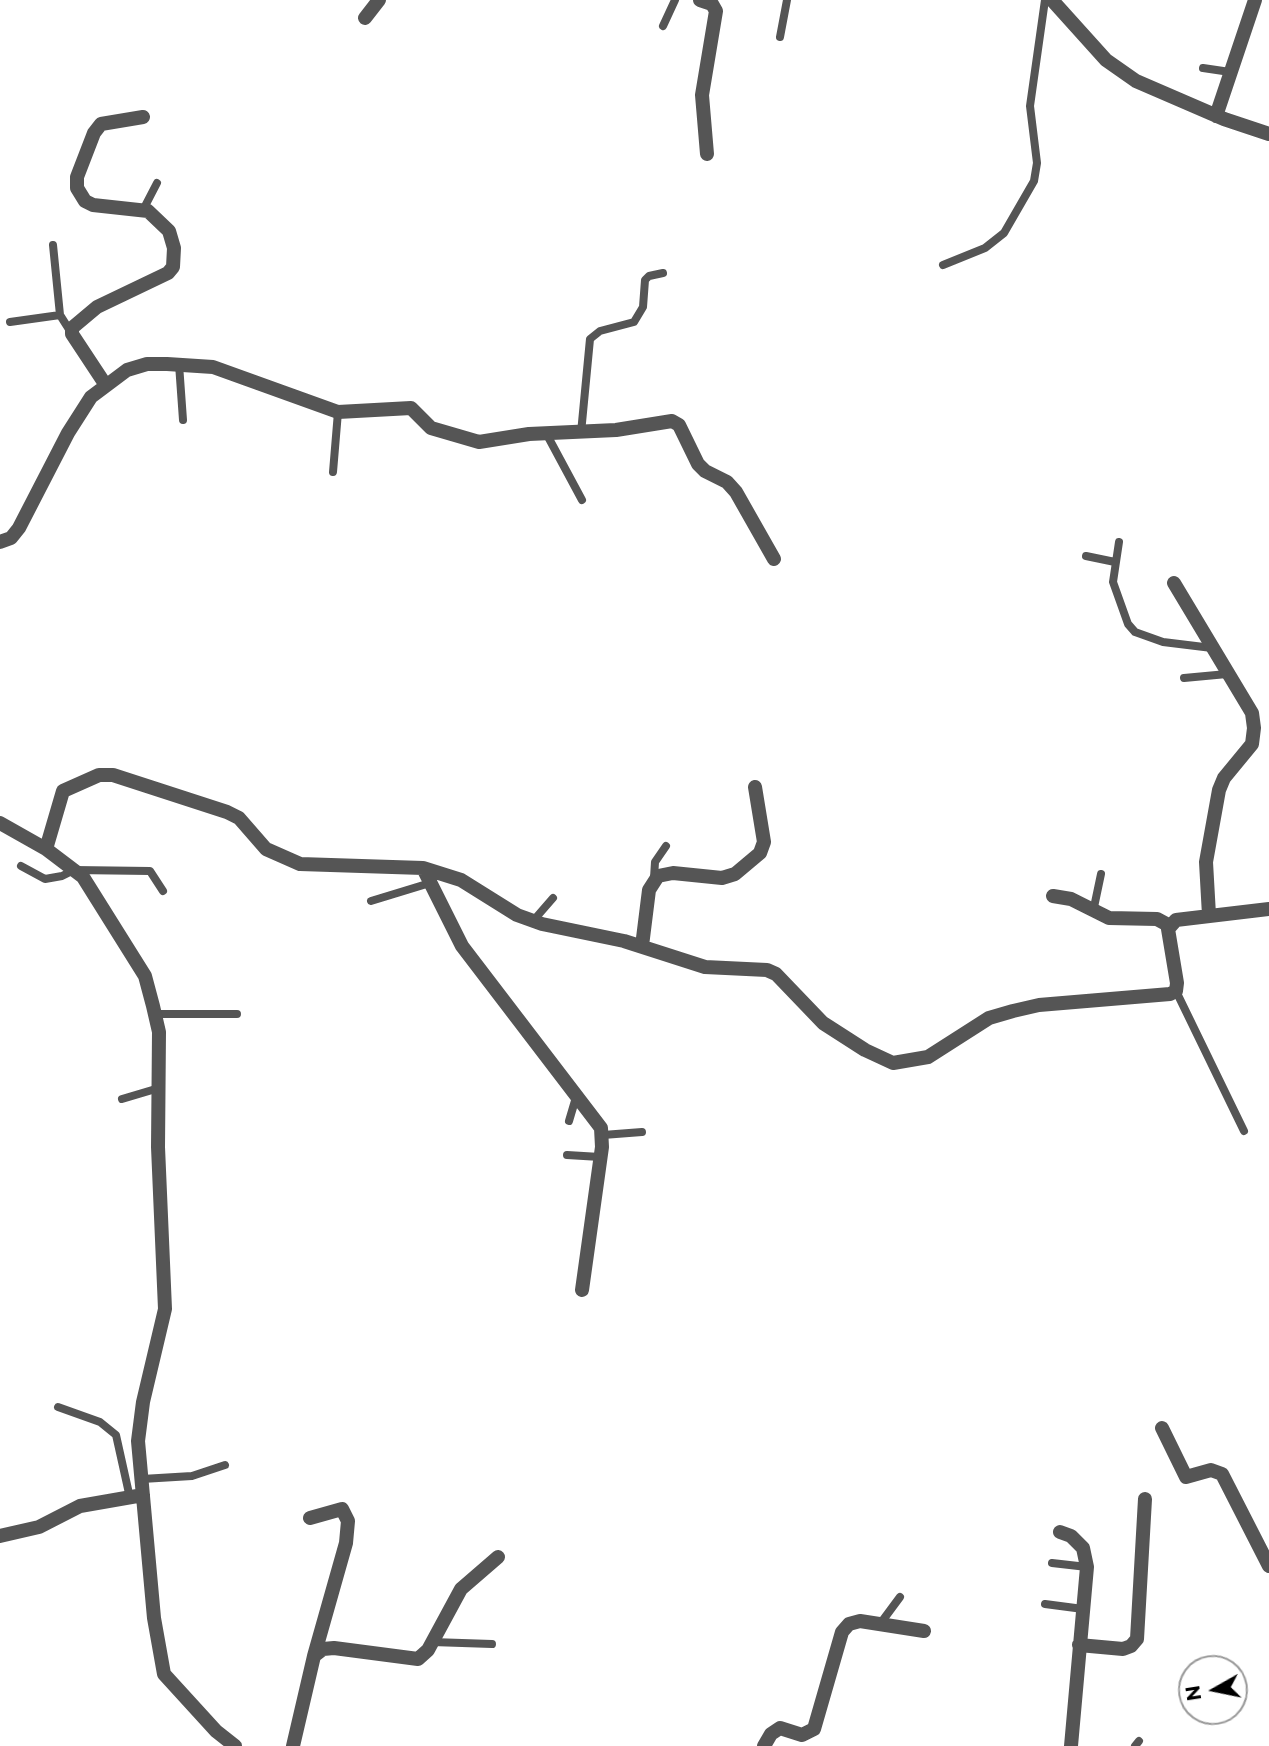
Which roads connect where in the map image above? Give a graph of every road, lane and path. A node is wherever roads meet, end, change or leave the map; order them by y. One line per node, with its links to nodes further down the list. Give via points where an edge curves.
1 (379, 0): 8 (street)
2 (675, 0): 9 (lane)
3 (700, 0): 16 (street, via 716,10 702,95)
4 (787, 0): 10 (lane)
5 (1045, 0): 20 (lane, via 1030,97 1037,163 1034,181 1003,233 985,248)
6 (1052, 0): 13 (street, via 1105,60 1136,81)
7 (1255, 0): 12 (street)
8 (365, 18)
9 (663, 26)
10 (780, 37)
11 (1203, 68): 12 (lane)
12 (1230, 72): 13 (street)
13 (1216, 116): 15 (street)
14 (143, 117): 18 (street, via 101,124 82,159 76,183 89,204)
15 (1269, 134)
16 (707, 153)
17 (157, 183): 18 (lane)
18 (143, 209): 24 (street, via 169,231 173,267 83,316)
19 (53, 245): 22 (lane)
20 (943, 265)
21 (663, 273): 30 (lane, via 645,280 643,307 634,322 600,331 590,339)
22 (60, 315): 23 (lane); 24 (lane)
23 (10, 321)
24 (72, 334): 26 (street)
25 (179, 364): 26 (street, via 146,364); 27 (street, via 213,367); 28 (lane)
26 (105, 384): 33 (street, via 68,433 19,528)
27 (338, 412): 29 (street, via 411,408 431,428 479,442); 31 (lane)
28 (183, 419)
29 (546, 433): 30 (street); 32 (lane)
30 (581, 433): 36 (street, via 672,421 679,425 698,464 736,492)
31 (333, 472)
32 (582, 500)
33 (0, 542)
34 (1119, 542): 37 (lane)
35 (1086, 556): 37 (lane)
36 (775, 559)
37 (1115, 562): 39 (lane, via 1113,582 1135,632 1163,642)
38 (1174, 583): 39 (street)
39 (1212, 648): 40 (street)
40 (1227, 674): 41 (lane); 58 (street, via 1252,713 1254,729 1252,744 1219,790 1207,853)
41 (1184, 678)
42 (755, 787): 50 (street, via 764,842 756,858 722,878 673,873)
43 (0, 823): 45 (street)
44 (666, 846): 50 (lane, via 655,862)
45 (46, 849): 47 (street, via 63,791 106,775 227,812 239,818 267,849 300,864); 48 (street)
46 (21, 866): 48 (lane, via 45,879)
47 (423, 868): 51 (street); 59 (street, via 461,880)
48 (74, 870): 52 (lane, via 150,871); 63 (street, via 96,894 145,976)
49 (1101, 874): 57 (lane)
50 (654, 880): 61 (street)
51 (430, 883): 55 (lane); 66 (street, via 462,946)
52 (163, 891)
53 (1053, 896): 57 (street, via 1071,899)
54 (554, 898): 59 (lane)
55 (371, 901)
56 (1269, 909): 58 (street)
57 (1093, 912): 60 (street, via 1125,920 1157,919)
58 (1209, 915): 60 (street, via 1175,920)
59 (533, 920): 61 (street)
60 (1170, 926): 62 (street)
61 (642, 946): 62 (street, via 705,967 776,974 823,1023 893,1063 928,1057 989,1018 1039,1004)
62 (1175, 991): 69 (lane)
63 (155, 1014): 64 (lane); 65 (street)
64 (237, 1014)
65 (159, 1088): 67 (lane); 78 (street, via 165,1309 138,1424)
66 (577, 1094): 68 (lane); 71 (street)
67 (121, 1099)
68 (569, 1121)
69 (1244, 1131)
70 (642, 1132): 71 (lane)
71 (603, 1135): 73 (street)
72 (567, 1155): 73 (lane)
73 (600, 1157): 74 (street)
74 (582, 1290)
75 (58, 1407): 79 (lane, via 100,1422 116,1435)
76 (1162, 1428): 86 (street, via 1186,1477 1211,1470 1222,1474)
77 (225, 1465): 78 (lane, via 192,1476)
78 (142, 1479): 79 (street)
79 (136, 1496): 83 (street, via 80,1506 39,1527); 97 (street, via 159,1662 173,1686)
80 (1145, 1499): 95 (street, via 1137,1639 1123,1649)
81 (310, 1518): 96 (street, via 342,1509 348,1521)
82 (1060, 1532): 87 (street, via 1083,1548)
83 (0, 1536)
84 (498, 1558): 93 (street, via 461,1590)
85 (1052, 1563): 87 (lane)
86 (1269, 1566)
87 (1087, 1567): 90 (street)
88 (900, 1597): 91 (lane)
89 (1045, 1604): 90 (lane)
90 (1083, 1609): 95 (street)
91 (880, 1625): 92 (street); 99 (street, via 856,1621 844,1629 812,1732 802,1735 780,1728)
92 (924, 1631)
93 (432, 1642): 94 (lane); 96 (street, via 418,1658 334,1648)
94 (492, 1644)
95 (1079, 1645): 100 (street)
96 (314, 1656): 98 (street)
97 (234, 1746)
98 (293, 1746)
99 (764, 1746)
100 (1071, 1746)

